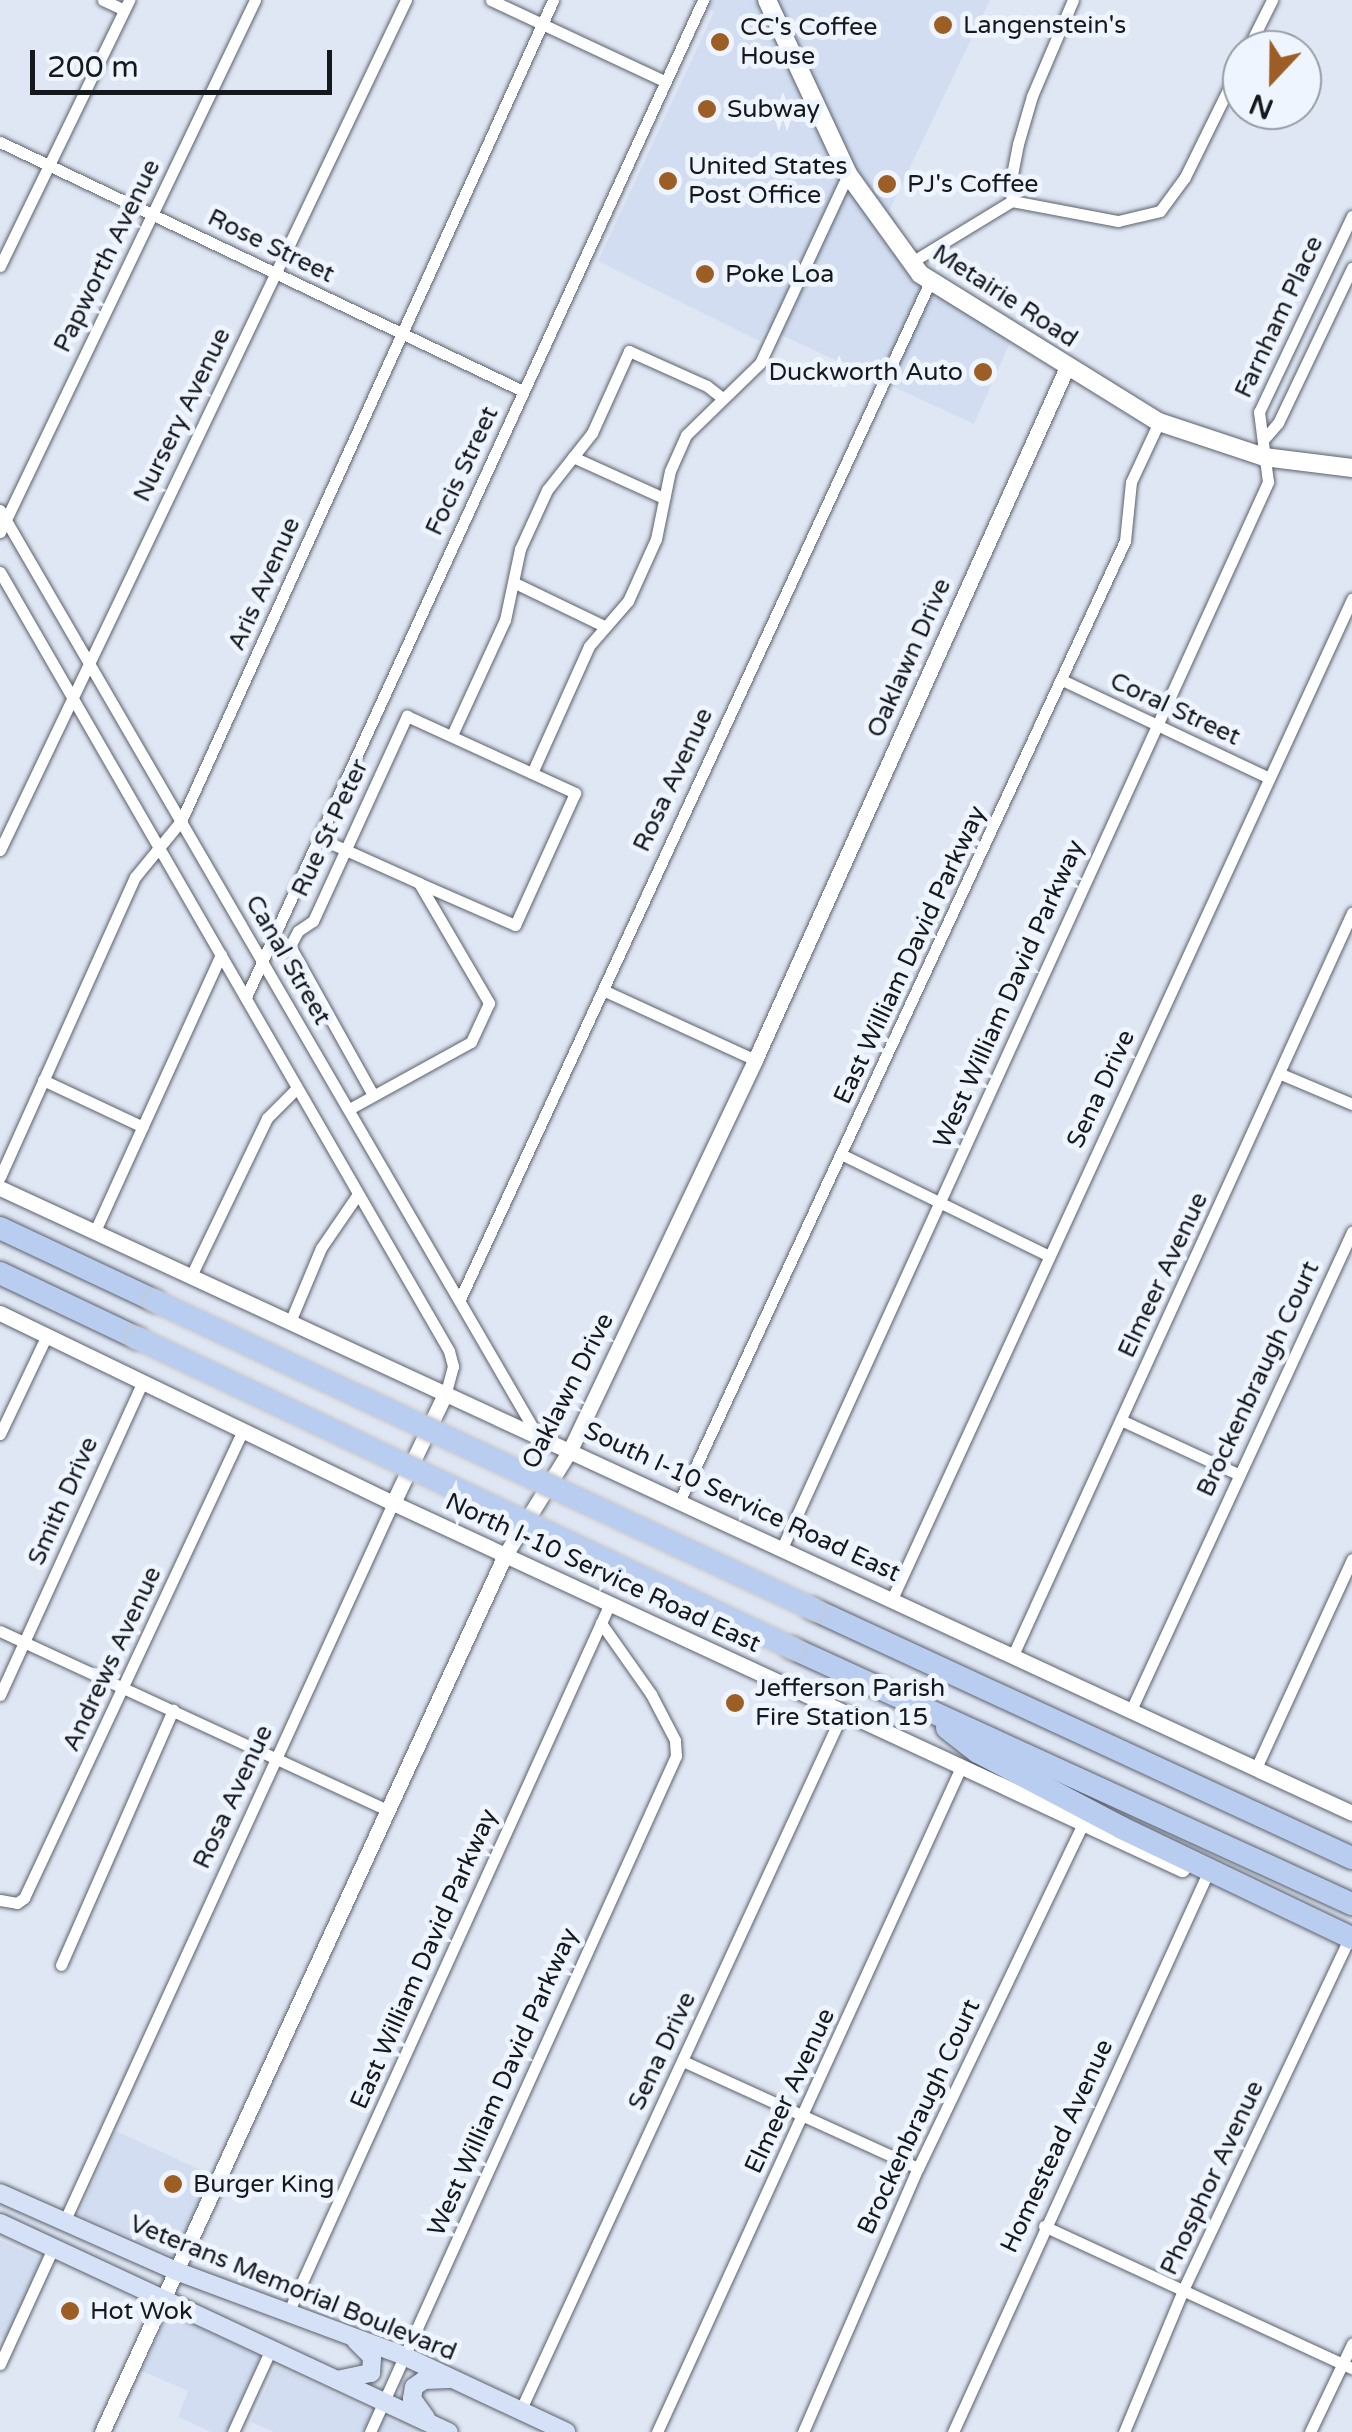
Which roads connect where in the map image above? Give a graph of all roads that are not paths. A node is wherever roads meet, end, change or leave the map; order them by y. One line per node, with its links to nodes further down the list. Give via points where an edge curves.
1 (103, 0): 10 (street)
2 (254, 0): 19 (street, Papworth Avenue)
3 (406, 0): 24 (street, Nursery Avenue)
4 (491, 0): 11 (street)
5 (554, 0): 11 (street, Aris Avenue)
6 (703, 0): 13 (street, Focis Street)
7 (767, 0): 17 (main road, Metairie Road)
8 (1073, 0): 18 (street, via 1027,112)
9 (1272, 0): 12 (street)
10 (126, 5): 16 (street)
11 (542, 25): 13 (street); 26 (street, Aris Avenue)
12 (1257, 30)
13 (664, 80): 28 (street, Focis Street)
14 (1222, 102): 18 (street, via 1160,211 1118,220)
15 (0, 142): 16 (street, Rose Street)
16 (49, 165): 19 (street, Rose Street); 22 (street)
17 (848, 174): 21 (main road, Metairie Road); 29 (street, via 760,363)
18 (1012, 201): 21 (street)
19 (152, 214): 24 (street, Rose Street); 35 (street, Papworth Avenue)
20 (1352, 216): 31 (street, Farnham Place, via 1259,412)
21 (910, 263): 25 (main road, Metairie Road)
22 (0, 266)
23 (1352, 268): 31 (street, Farnham Place)
24 (274, 272): 26 (street, Rose Street); 40 (street, Nursery Avenue)
25 (930, 282): 27 (main road, Metairie Road); 56 (street, Rosa Avenue)
26 (402, 334): 28 (street, Rose Street); 47 (street, Aris Avenue)
27 (1067, 367): 30 (main road, Metairie Road); 58 (street, Oaklawn Drive)
28 (523, 391): 48 (street, Focis Street)
29 (721, 397): 32 (street, via 629,351); 34 (street, via 686,434)
30 (1160, 422): 31 (main road, Metairie Road); 41 (street, East William David Parkway, via 1131,482 1125,540)
31 (1264, 448): 33 (main road, Metairie Road); 43 (street, West William David Parkway, via 1268,482)
32 (574, 457): 34 (street); 37 (street, via 547,490 520,550)
33 (1352, 468)
34 (664, 498): 39 (street, via 656,539 628,601)
35 (2, 520): 40 (street, Canal Street)
36 (0, 572): 42 (street)
37 (515, 583): 39 (street); 44 (street)
38 (1352, 599): 46 (street, Sena Drive)
39 (604, 626): 45 (street, via 574,675)
40 (88, 662): 42 (street, Nursery Avenue); 47 (street, Canal Street)
41 (1062, 680): 43 (street, Coral Street); 66 (street, East William David Parkway)
42 (72, 696): 49 (street); 51 (street, Nursery Avenue)
43 (1156, 725): 46 (street, Coral Street); 70 (street, West William David Parkway)
44 (452, 735): 45 (street); 50 (street, Rue St Peter, via 407,716)
45 (532, 773): 52 (street, via 575,793 515,925)
46 (1268, 778): 74 (street, Sena Drive)
47 (181, 820): 49 (street, Aris Avenue); 55 (street, Canal Street)
48 (319, 838): 50 (street); 55 (street, Focis Street)
49 (160, 846): 54 (street); 60 (street, Aris Avenue, via 135,877)
50 (346, 849): 52 (street); 62 (street, Rue St Peter, via 313,921 293,937 290,953)
51 (0, 850)
52 (419, 882): 62 (street, via 489,1003 472,1042)
53 (1352, 912): 59 (street, Elmeer Avenue)
54 (221, 954): 57 (street); 65 (street)
55 (263, 961): 57 (street, Focis Street); 64 (street, Canal Street)
56 (603, 990): 58 (street); 77 (street, Rosa Avenue)
57 (246, 998): 61 (street)
58 (755, 1060): 87 (street, Oaklawn Drive)
59 (1282, 1074): 63 (street); 83 (street, Elmeer Avenue)
60 (43, 1080): 65 (street); 67 (street, Aris Avenue)
61 (297, 1088): 69 (street); 76 (street, via 267,1118)
62 (373, 1096): 64 (street)
63 (1352, 1104)
64 (349, 1108): 77 (street, Canal Street)
65 (143, 1126): 72 (street)
66 (842, 1155): 70 (street); 89 (street, East William David Parkway)
67 (0, 1177)
68 (0, 1188): 72 (street, South I-10 Service Road East)
69 (358, 1194): 79 (street, via 320,1248); 82 (street, via 449,1352 453,1366)
70 (940, 1202): 74 (street); 91 (street, West William David Parkway)
71 (0, 1228): 109 (highway, bridge)
72 (94, 1231): 76 (street, South I-10 Service Road East)
73 (1352, 1232): 88 (street, Brockenbraugh Court)
74 (1049, 1256): 94 (street, Sena Drive)
75 (0, 1273): 102 (highway, bridge)
76 (191, 1276): 79 (street, South I-10 Service Road East)
77 (460, 1299): 86 (street, Canal Street)
78 (0, 1313): 80 (street, North I-10 Service Road East)
79 (290, 1322): 82 (street, South I-10 Service Road East)
80 (46, 1335): 81 (street, North I-10 Service Road East); 85 (street)
81 (142, 1381): 84 (street, North I-10 Service Road East); 98 (street, Smith Drive)
82 (446, 1392): 86 (street, South I-10 Service Road East); 90 (street, Rosa Avenue)
83 (1121, 1420): 88 (street); 99 (street, Elmeer Avenue)
84 (243, 1430): 90 (street, North I-10 Service Road East); 100 (street, Andrews Avenue)
85 (0, 1434)
86 (536, 1434): 87 (street, South I-10 Service Road East)
87 (570, 1450): 89 (street, South I-10 Service Road East); 92 (street, Oaklawn Drive)
88 (1238, 1474): 104 (street, Brockenbraugh Court)
89 (680, 1500): 91 (street, South I-10 Service Road East)
90 (393, 1504): 92 (street, North I-10 Service Road East); 106 (street, Rosa Avenue)
91 (782, 1548): 94 (street, South I-10 Service Road East)
92 (505, 1555): 95 (street, North I-10 Service Road East); 110 (street, Oaklawn Drive)
93 (1352, 1559): 108 (street)
94 (892, 1599): 99 (street, South I-10 Service Road East)
95 (610, 1603): 96 (street); 105 (street, North I-10 Service Road East)
96 (601, 1622): 131 (street, East William David Parkway); 135 (street, West William David Parkway, via 651,1694 677,1750)
97 (0, 1631): 98 (street)
98 (24, 1642): 100 (street); 101 (street, Smith Drive)
99 (1013, 1655): 104 (street, South I-10 Service Road East)
100 (124, 1687): 103 (street); 116 (street, Andrews Avenue, via 24,1898 17,1904)
101 (0, 1694)
102 (917, 1705): 117 (highway); 118 (highway, via 1024,1778)
103 (173, 1710): 106 (street); 119 (street)
104 (1131, 1710): 108 (street, South I-10 Service Road East)
105 (843, 1712): 107 (street, North I-10 Service Road East); 120 (street, Sena Drive)
106 (278, 1759): 110 (street); 124 (street, Rosa Avenue)
107 (962, 1767): 112 (street, North I-10 Service Road East); 121 (street, Elmeer Avenue)
108 (1256, 1768): 111 (street, South I-10 Service Road East)
109 (1169, 1773): 113 (highway); 114 (highway)
110 (388, 1810): 128 (street, Oaklawn Drive)
111 (1352, 1813)
112 (1083, 1823): 115 (street, North I-10 Service Road East); 122 (street, Brockenbraugh Court)
113 (1352, 1841)
114 (1352, 1858)
115 (1204, 1880): 118 (street, North I-10 Service Road East); 126 (street, Homestead Avenue)
116 (0, 1900)
117 (1352, 1904)
118 (1350, 1944): 129 (street, Phosphor Avenue)
119 (61, 1965)
120 (683, 2060): 121 (street); 141 (street, Sena Drive)
121 (804, 2116): 122 (street); 148 (street, Elmeer Avenue)
122 (918, 2168): 149 (street, Brockenbraugh Court)
123 (0, 2192): 124 (main road, Veterans Memorial Boulevard)
124 (64, 2222): 128 (main road, Veterans Memorial Boulevard)
125 (0, 2223): 127 (main road)
126 (1044, 2226): 129 (street); 150 (street, Homestead Avenue)
127 (52, 2248): 130 (main road); 136 (street)
128 (176, 2271): 130 (street, Oaklawn Drive); 131 (main road, Veterans Memorial Boulevard)
129 (1183, 2290): 137 (street); 151 (street, Phosphor Avenue)
130 (164, 2300): 134 (main road); 143 (street, Oaklawn Drive)
131 (288, 2314): 132 (main road, Veterans Memorial Boulevard)
132 (355, 2339): 135 (main road, Veterans Memorial Boulevard); 139 (main road, via 372,2357 371,2374)
133 (1352, 2344): 137 (street)
134 (271, 2350): 139 (main road); 144 (street)
135 (404, 2356): 138 (main road, Veterans Memorial Boulevard); 140 (street, West William David Parkway)
136 (0, 2364)
137 (1347, 2366): 152 (street)
138 (454, 2378): 141 (main road, Veterans Memorial Boulevard); 142 (main road, via 414,2386 412,2399)
139 (337, 2380): 140 (main road)
140 (384, 2401): 142 (main road); 145 (street, West William David Parkway)
141 (520, 2409): 147 (main road, Veterans Memorial Boulevard)
142 (429, 2423): 146 (main road)
143 (102, 2432)
144 (233, 2432)
145 (370, 2432)
146 (449, 2432)
147 (566, 2432)
148 (657, 2432)
149 (802, 2432)
150 (953, 2432)
151 (1124, 2432)
152 (1310, 2432)

